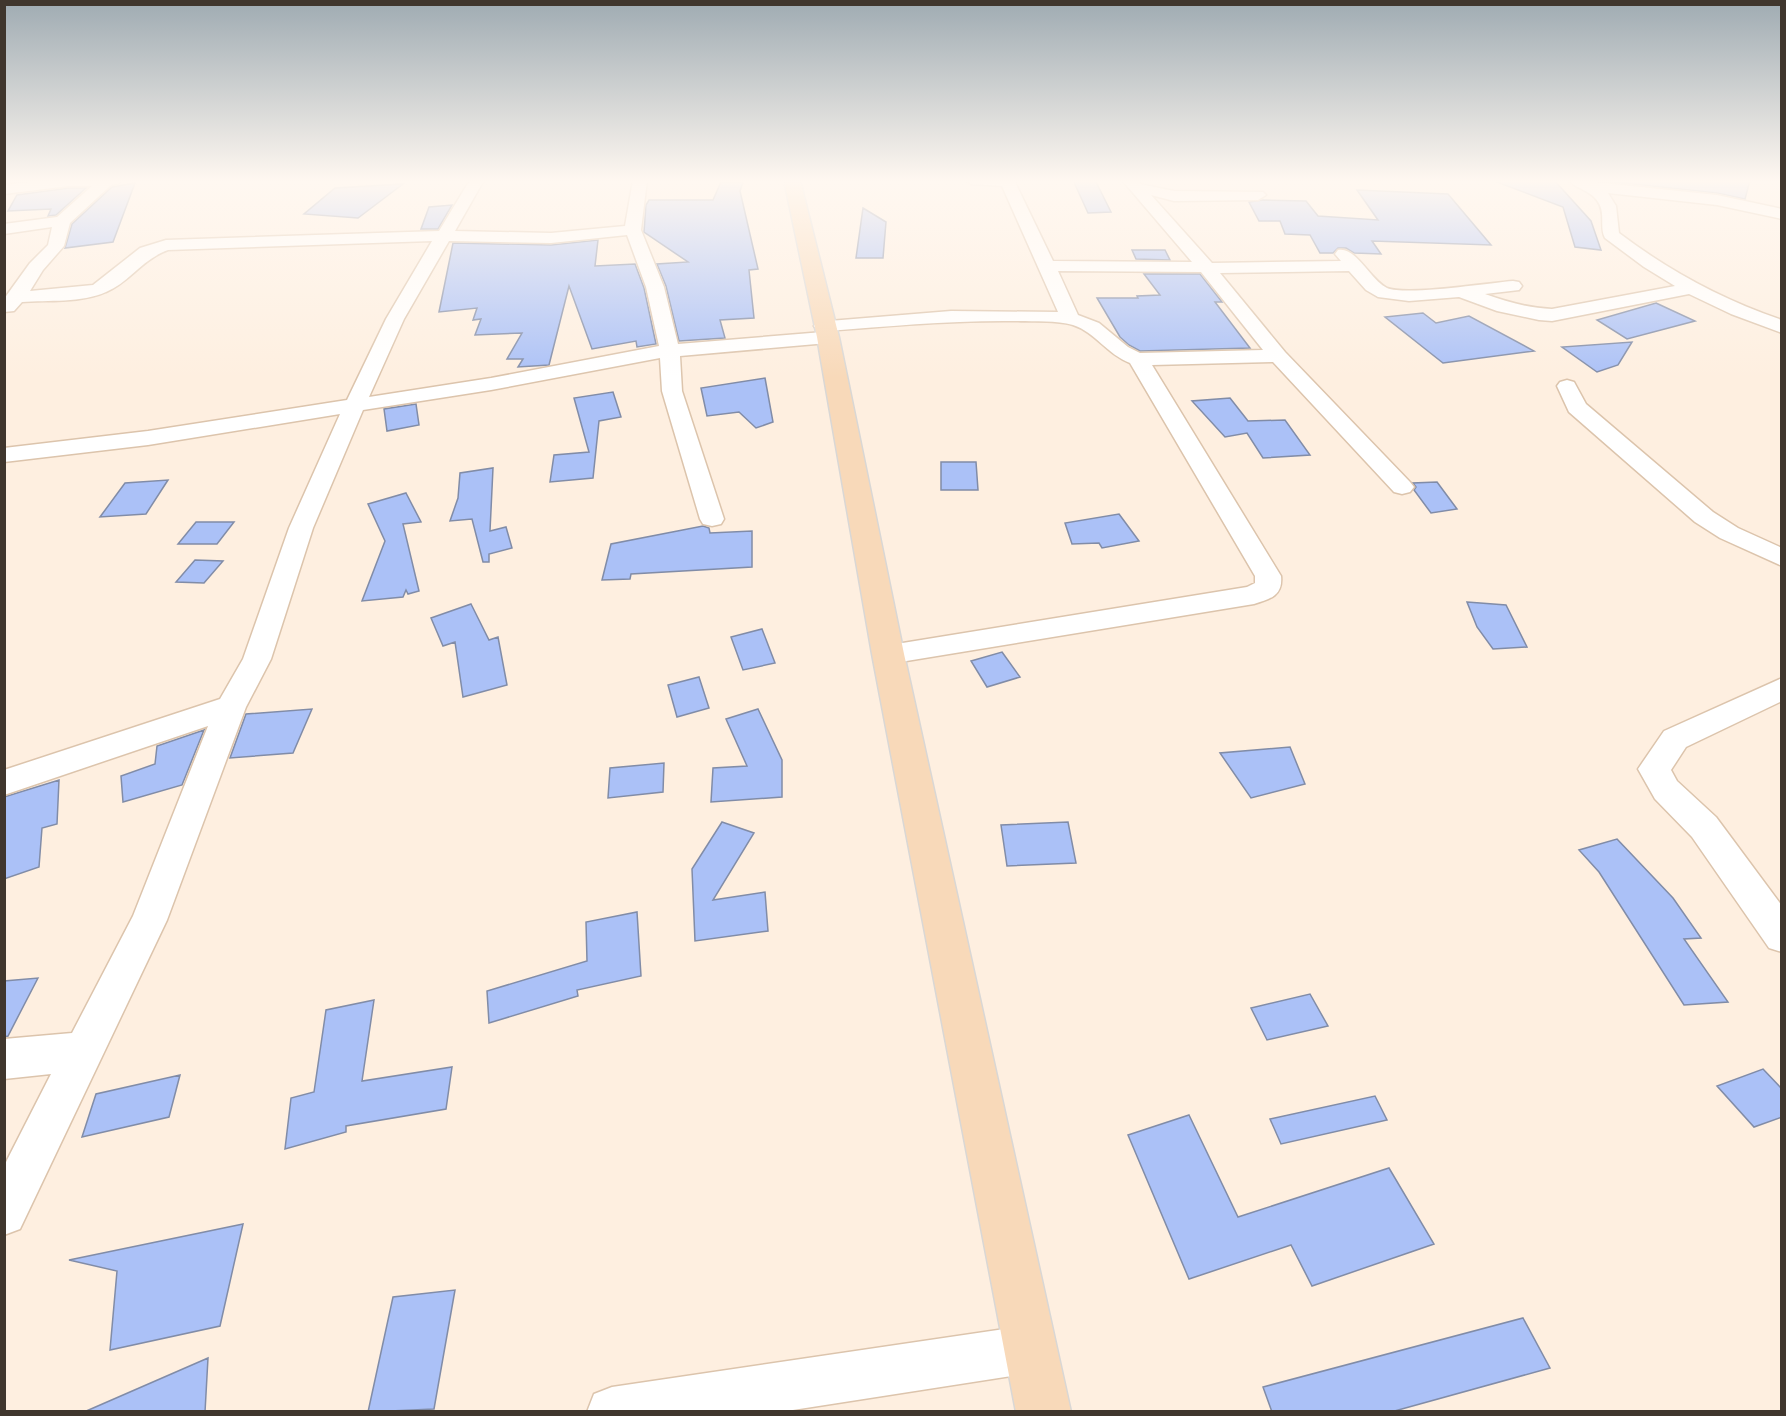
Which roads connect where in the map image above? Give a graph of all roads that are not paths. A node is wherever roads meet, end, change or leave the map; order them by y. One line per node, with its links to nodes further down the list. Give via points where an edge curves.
1 (56, 246): 14 (street, via 36,267)
2 (163, 246): 14 (street, via 146,252 99,289)
3 (440, 246): 23 (street, via 395,320)
4 (639, 246): 19 (street, via 655,287)
5 (807, 246): 18 (main road)
6 (1038, 246): 9 (street)
7 (1188, 246): 10 (street)
8 (1625, 246): 12 (street)
9 (1047, 266): 10 (street); 16 (street)
10 (1206, 267): 13 (street, via 1349,260 1386,294); 20 (street)
11 (1513, 286): 13 (street)
12 (1693, 288): 13 (street, via 1552,315 1504,308); 17 (street)
13 (1458, 291)
14 (17, 297): 15 (street)
15 (4, 309)
16 (1071, 319): 18 (street, via 1003,315 913,318); 21 (street, via 1091,325 1120,352)
17 (1782, 327)
18 (826, 331): 19 (street); 28 (main road)
19 (670, 350): 23 (street); 26 (street, via 672,391)
20 (1278, 356): 21 (street); 25 (street)
21 (1138, 359): 28 (street, via 1268,576 1269,587 1254,595)
22 (1568, 386): 27 (street, via 1577,407 1704,517)
23 (356, 405): 24 (street, via 148,438); 30 (street, via 301,528 257,659)
24 (4, 455)
25 (1402, 487)
26 (712, 519)
27 (1782, 558)
28 (888, 654): 36 (main road)
29 (1782, 688): 32 (street, via 1675,739 1654,769 1666,789 1704,827)
30 (231, 707): 31 (street); 33 (street, via 149,920)
31 (4, 783)
32 (1782, 936)
33 (82, 1052): 34 (street); 35 (street)
34 (4, 1059)
35 (4, 1213)
36 (1031, 1349): 37 (street); 38 (main road)
37 (612, 1412)
38 (1044, 1412)

